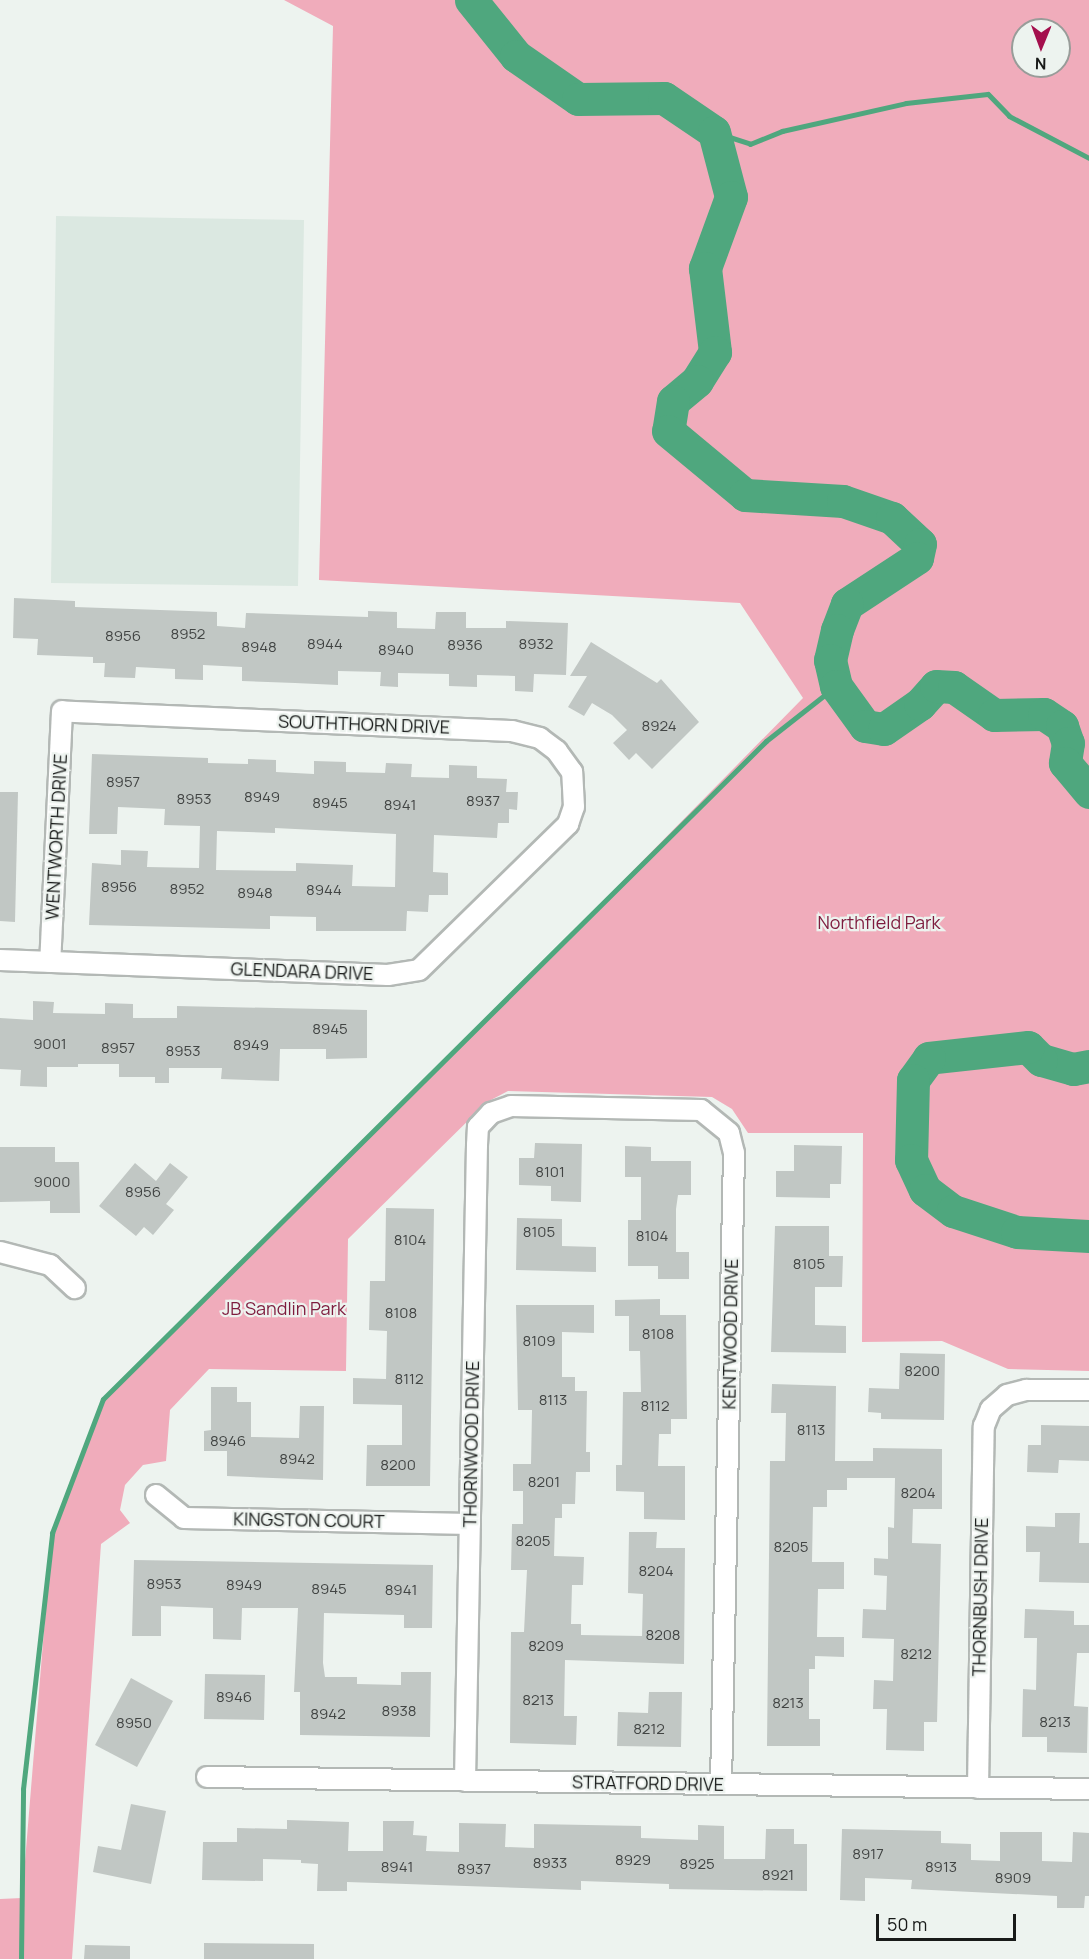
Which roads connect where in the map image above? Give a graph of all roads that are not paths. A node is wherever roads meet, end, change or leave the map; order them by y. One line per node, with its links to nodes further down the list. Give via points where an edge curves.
1 (62, 711): 2 (street, SOUTHTHORN DRIVE, via 512,730 540,738 557,751 572,772 574,807 568,825); 4 (street, WENTWORTH DRIVE)
2 (550, 842): 4 (street, GLENDARA DRIVE, via 437,956 419,970 403,974)
3 (0, 960): 4 (street, GLENDARA DRIVE)
4 (50, 962)
5 (491, 1113): 10 (street, THORNWOOD DRIVE, via 478,1127 477,1145); 13 (street, KENTWOOD DRIVE, via 510,1106 702,1110 729,1133 734,1153)
6 (0, 1252): 7 (street, via 30,1256 50,1265)
7 (75, 1288)
8 (1089, 1390): 14 (street, THORNBUSH DRIVE, via 1026,1390 1008,1395 991,1409 982,1447)
9 (156, 1495): 10 (street, KINGSTON COURT, via 184,1518)
10 (470, 1524): 12 (street, THORNWOOD DRIVE)
11 (207, 1777): 12 (street, STRATFORD DRIVE)
12 (465, 1781): 13 (street, STRATFORD DRIVE)
13 (721, 1784): 14 (street, STRATFORD DRIVE)
14 (978, 1788): 15 (street, STRATFORD DRIVE)
15 (1089, 1789)

